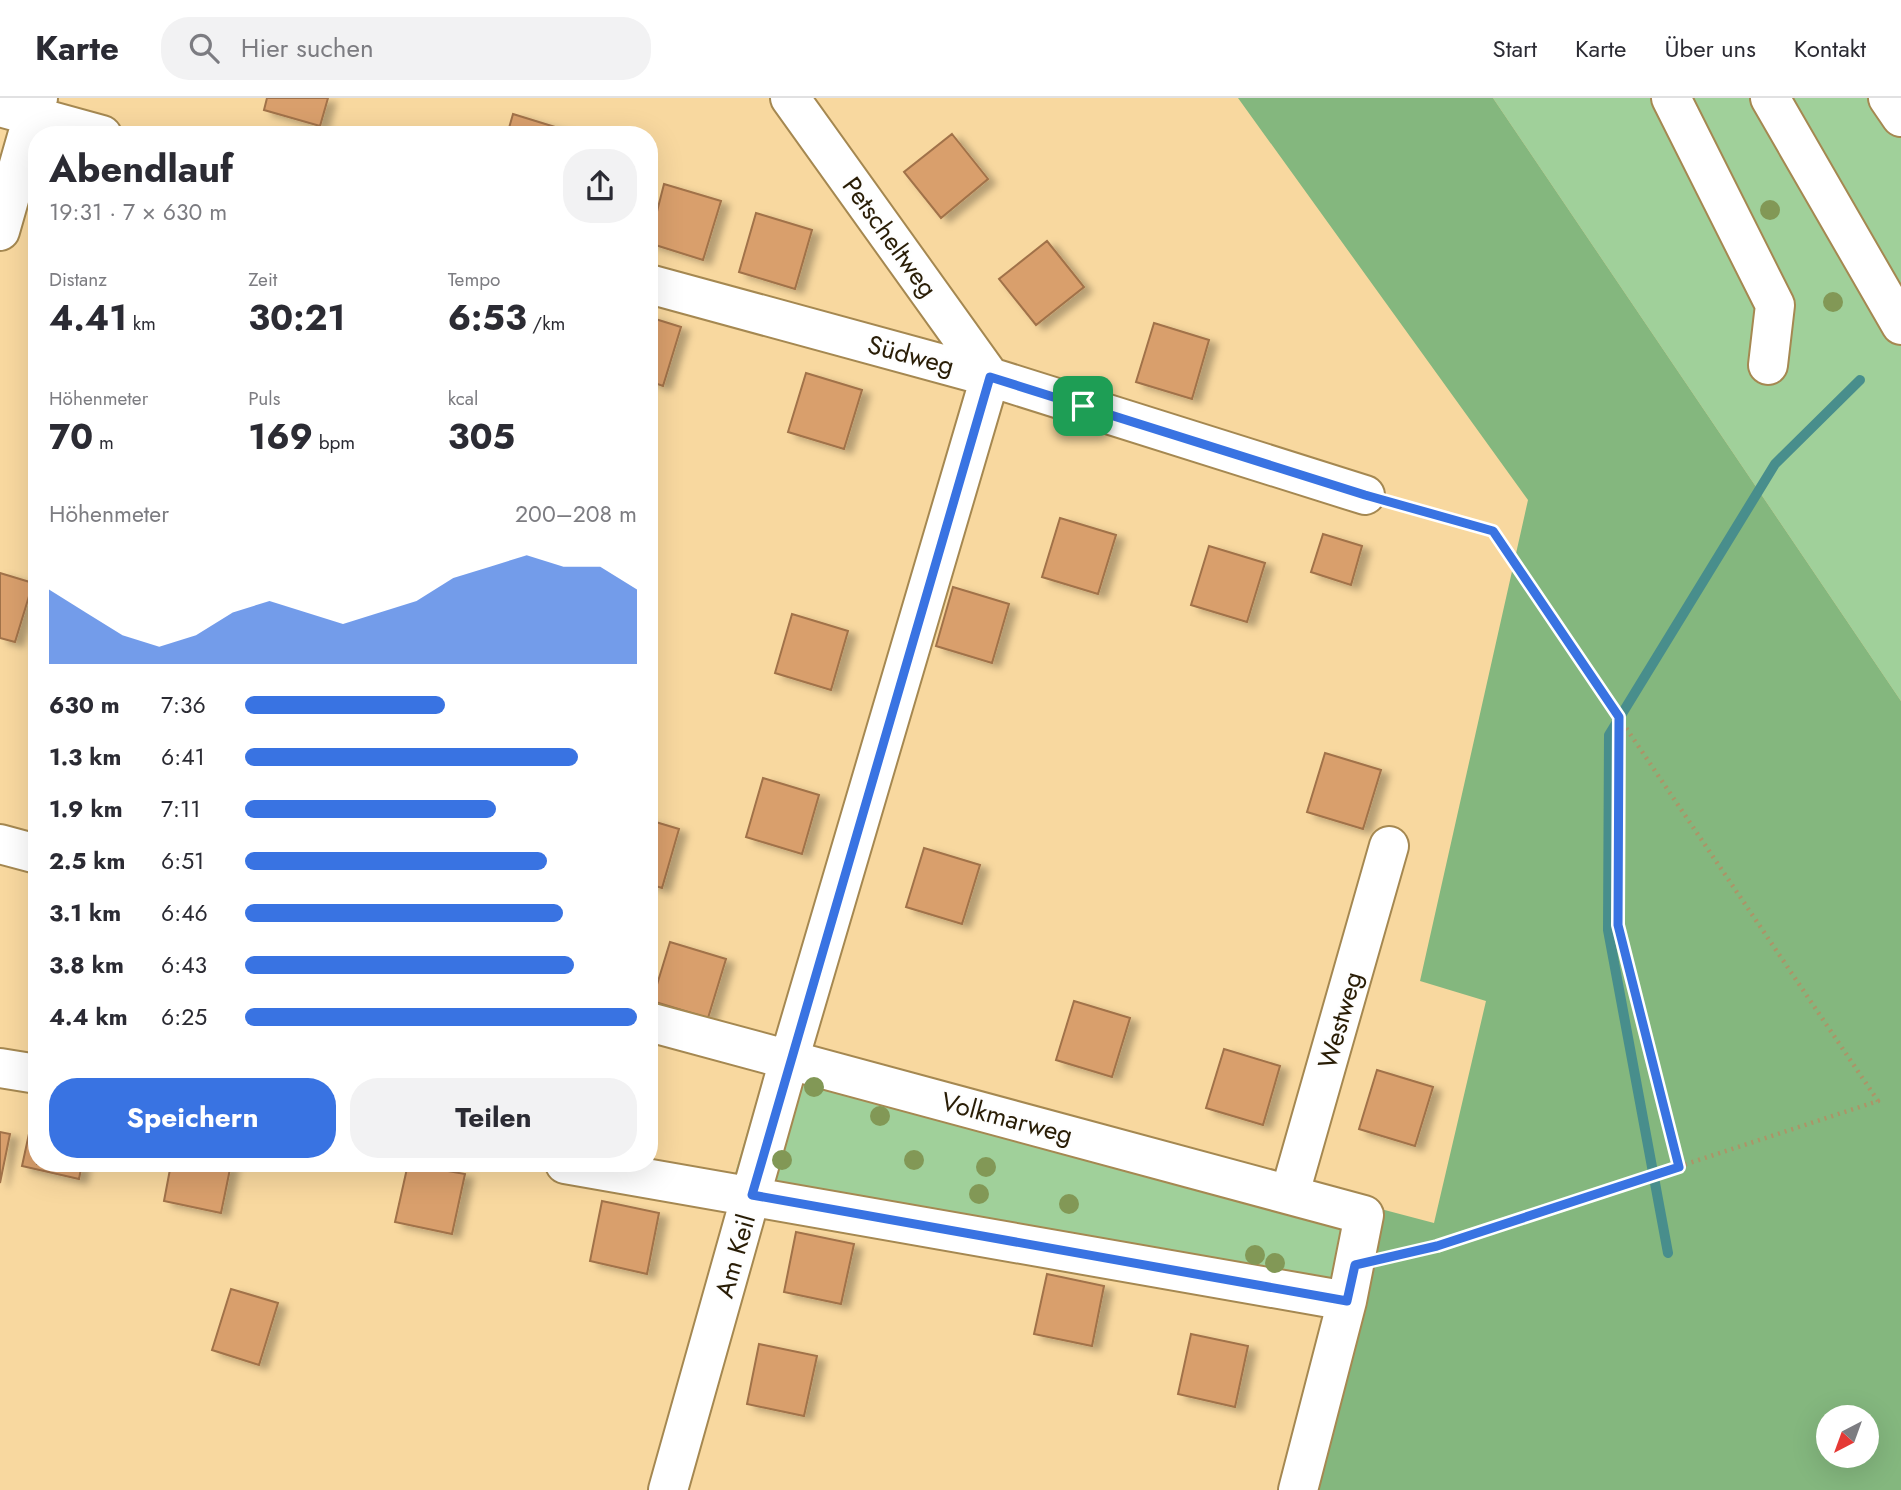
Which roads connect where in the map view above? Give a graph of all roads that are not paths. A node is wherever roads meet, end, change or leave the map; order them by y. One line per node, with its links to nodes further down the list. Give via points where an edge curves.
1 (790, 98): 12 (street, Petscheltweg)
2 (1671, 98): 11 (street, via 1775,305)
3 (1770, 98): 10 (street)
4 (1888, 98): 6 (street)
5 (24, 107): 7 (street); 8 (street)
6 (1901, 117)
7 (77, 126)
8 (0, 231)
9 (658, 286): 12 (street, Südweg)
10 (1901, 325)
11 (1768, 365)
12 (990, 377): 13 (street, Südweg); 18 (street, Am Keil)
13 (1365, 495)
14 (0, 844): 16 (street)
15 (1389, 846): 22 (street, Westweg)
16 (28, 852)
17 (658, 1024): 18 (street, Volkmarweg)
18 (789, 1060): 22 (street, Volkmarweg); 23 (street, Am Keil)
19 (0, 1068): 20 (street)
20 (28, 1073)
21 (613, 1172): 23 (street)
22 (1290, 1193): 24 (street, Volkmarweg, via 1364,1214)
23 (752, 1195): 24 (street); 25 (street, Am Keil)
24 (1347, 1301): 26 (street)
25 (668, 1490)
26 (1298, 1490)

